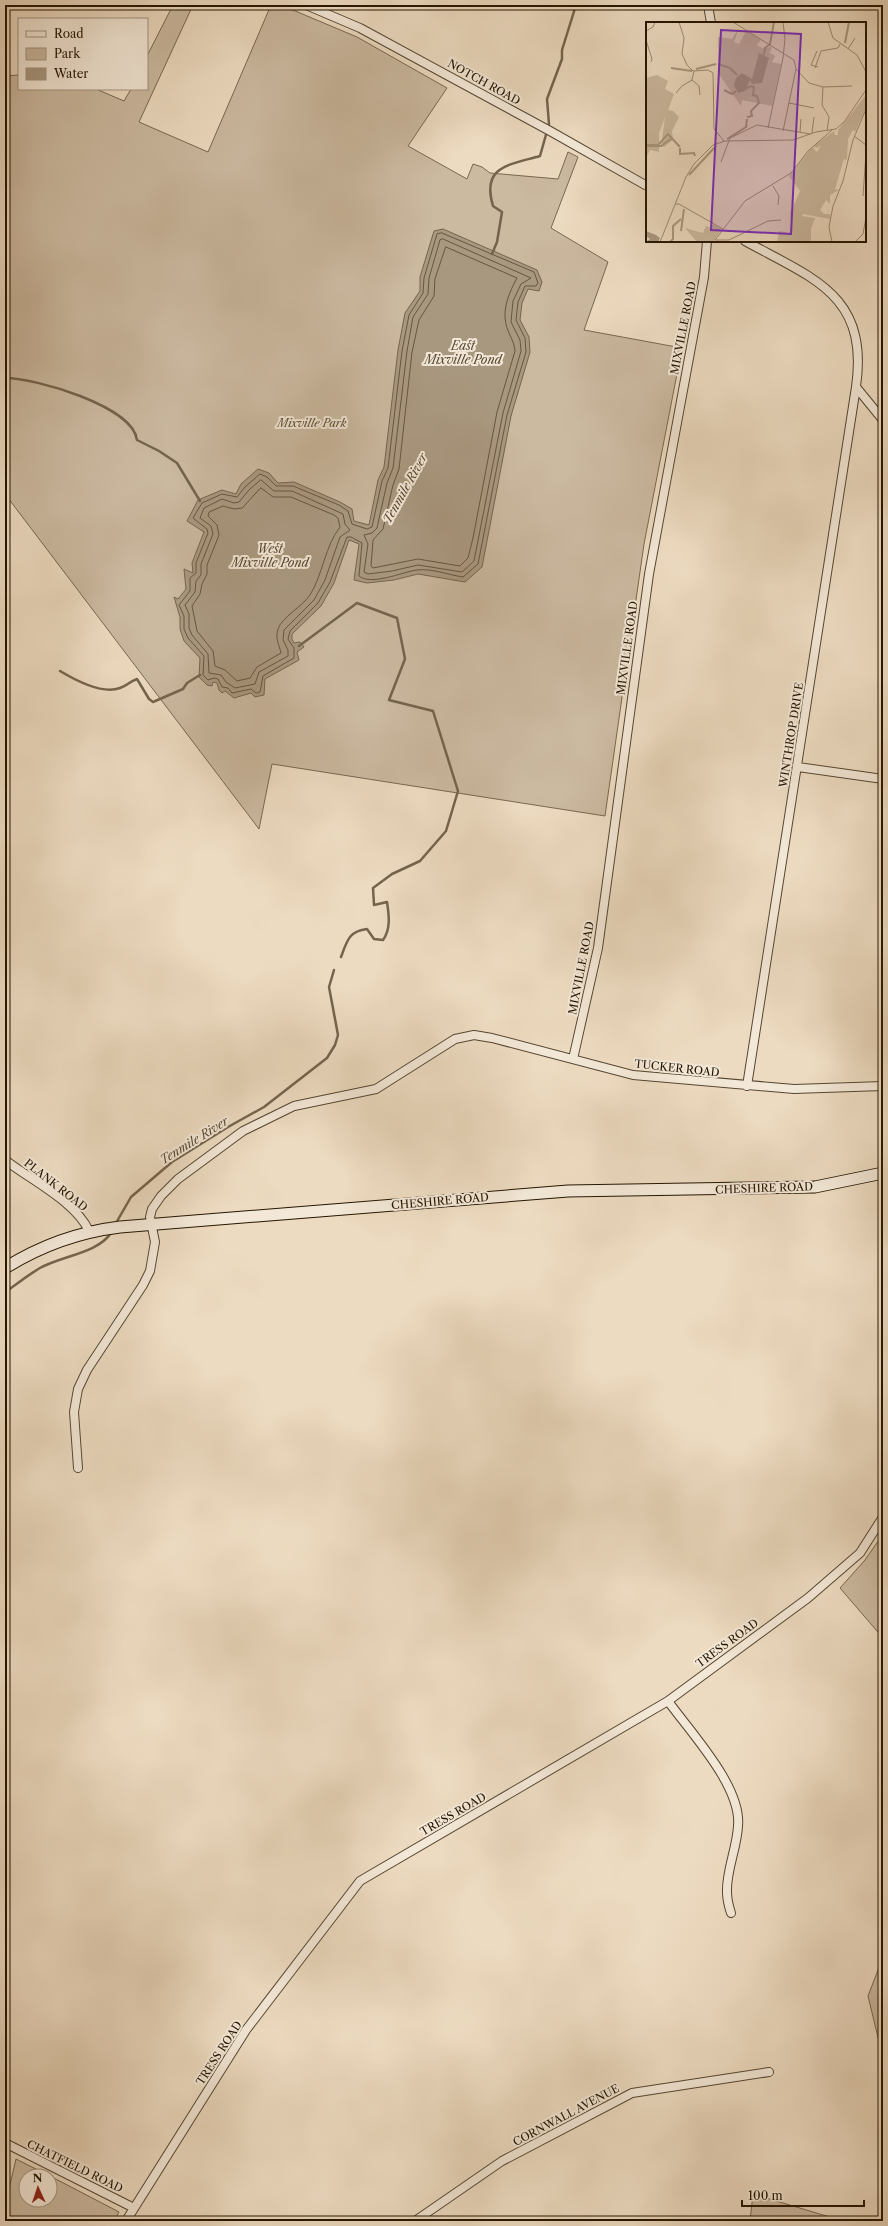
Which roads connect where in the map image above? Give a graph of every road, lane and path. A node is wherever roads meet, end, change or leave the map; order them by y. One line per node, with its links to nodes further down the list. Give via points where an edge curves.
1 (306, 5): 4 (street, NOTCH ROAD, via 360,28)
2 (708, 5): 3 (street)
3 (711, 22)
4 (646, 185)
5 (707, 242): 11 (street, MIXVILLE ROAD, via 704,276 649,574 598,948)
6 (747, 242): 7 (street, via 790,264 824,288 847,311 856,333 859,355)
7 (856, 387): 8 (street); 9 (street, WINTHROP DRIVE)
8 (883, 420)
9 (798, 767): 10 (street); 12 (street, WINTHROP DRIVE)
10 (883, 779)
11 (573, 1059): 12 (street, TUCKER ROAD, via 632,1075); 16 (street, TUCKER ROAD, via 492,1038 474,1035 455,1039 376,1089 294,1106 243,1131 178,1179 161,1196 152,1209)
12 (747, 1086): 13 (street, TUCKER ROAD, via 794,1089)
13 (883, 1086)
14 (5, 1160): 17 (street, PLANK ROAD, via 72,1210 85,1222)
15 (883, 1173): 16 (main road, CHESHIRE ROAD, via 815,1187 568,1191)
16 (151, 1224): 17 (main road, CHESHIRE ROAD); 19 (street, via 155,1242 150,1271 128,1310 87,1370 78,1390 74,1412)
17 (90, 1231): 18 (main road, CHESHIRE ROAD, via 44,1247)
18 (5, 1268)
19 (78, 1468)
20 (883, 1517): 21 (street, TRESS ROAD, via 860,1553 808,1598)
21 (668, 1701): 22 (street, via 724,1778 735,1801 739,1826 727,1892); 25 (street, TRESS ROAD, via 360,1881 246,2030)
22 (730, 1913)
23 (769, 2072): 27 (street, CORNWALL AVENUE, via 632,2093 502,2161)
24 (5, 2143): 25 (street, CHATFIELD ROAD)
25 (134, 2208): 26 (street, TRESS ROAD)
26 (126, 2221)
27 (415, 2221)

